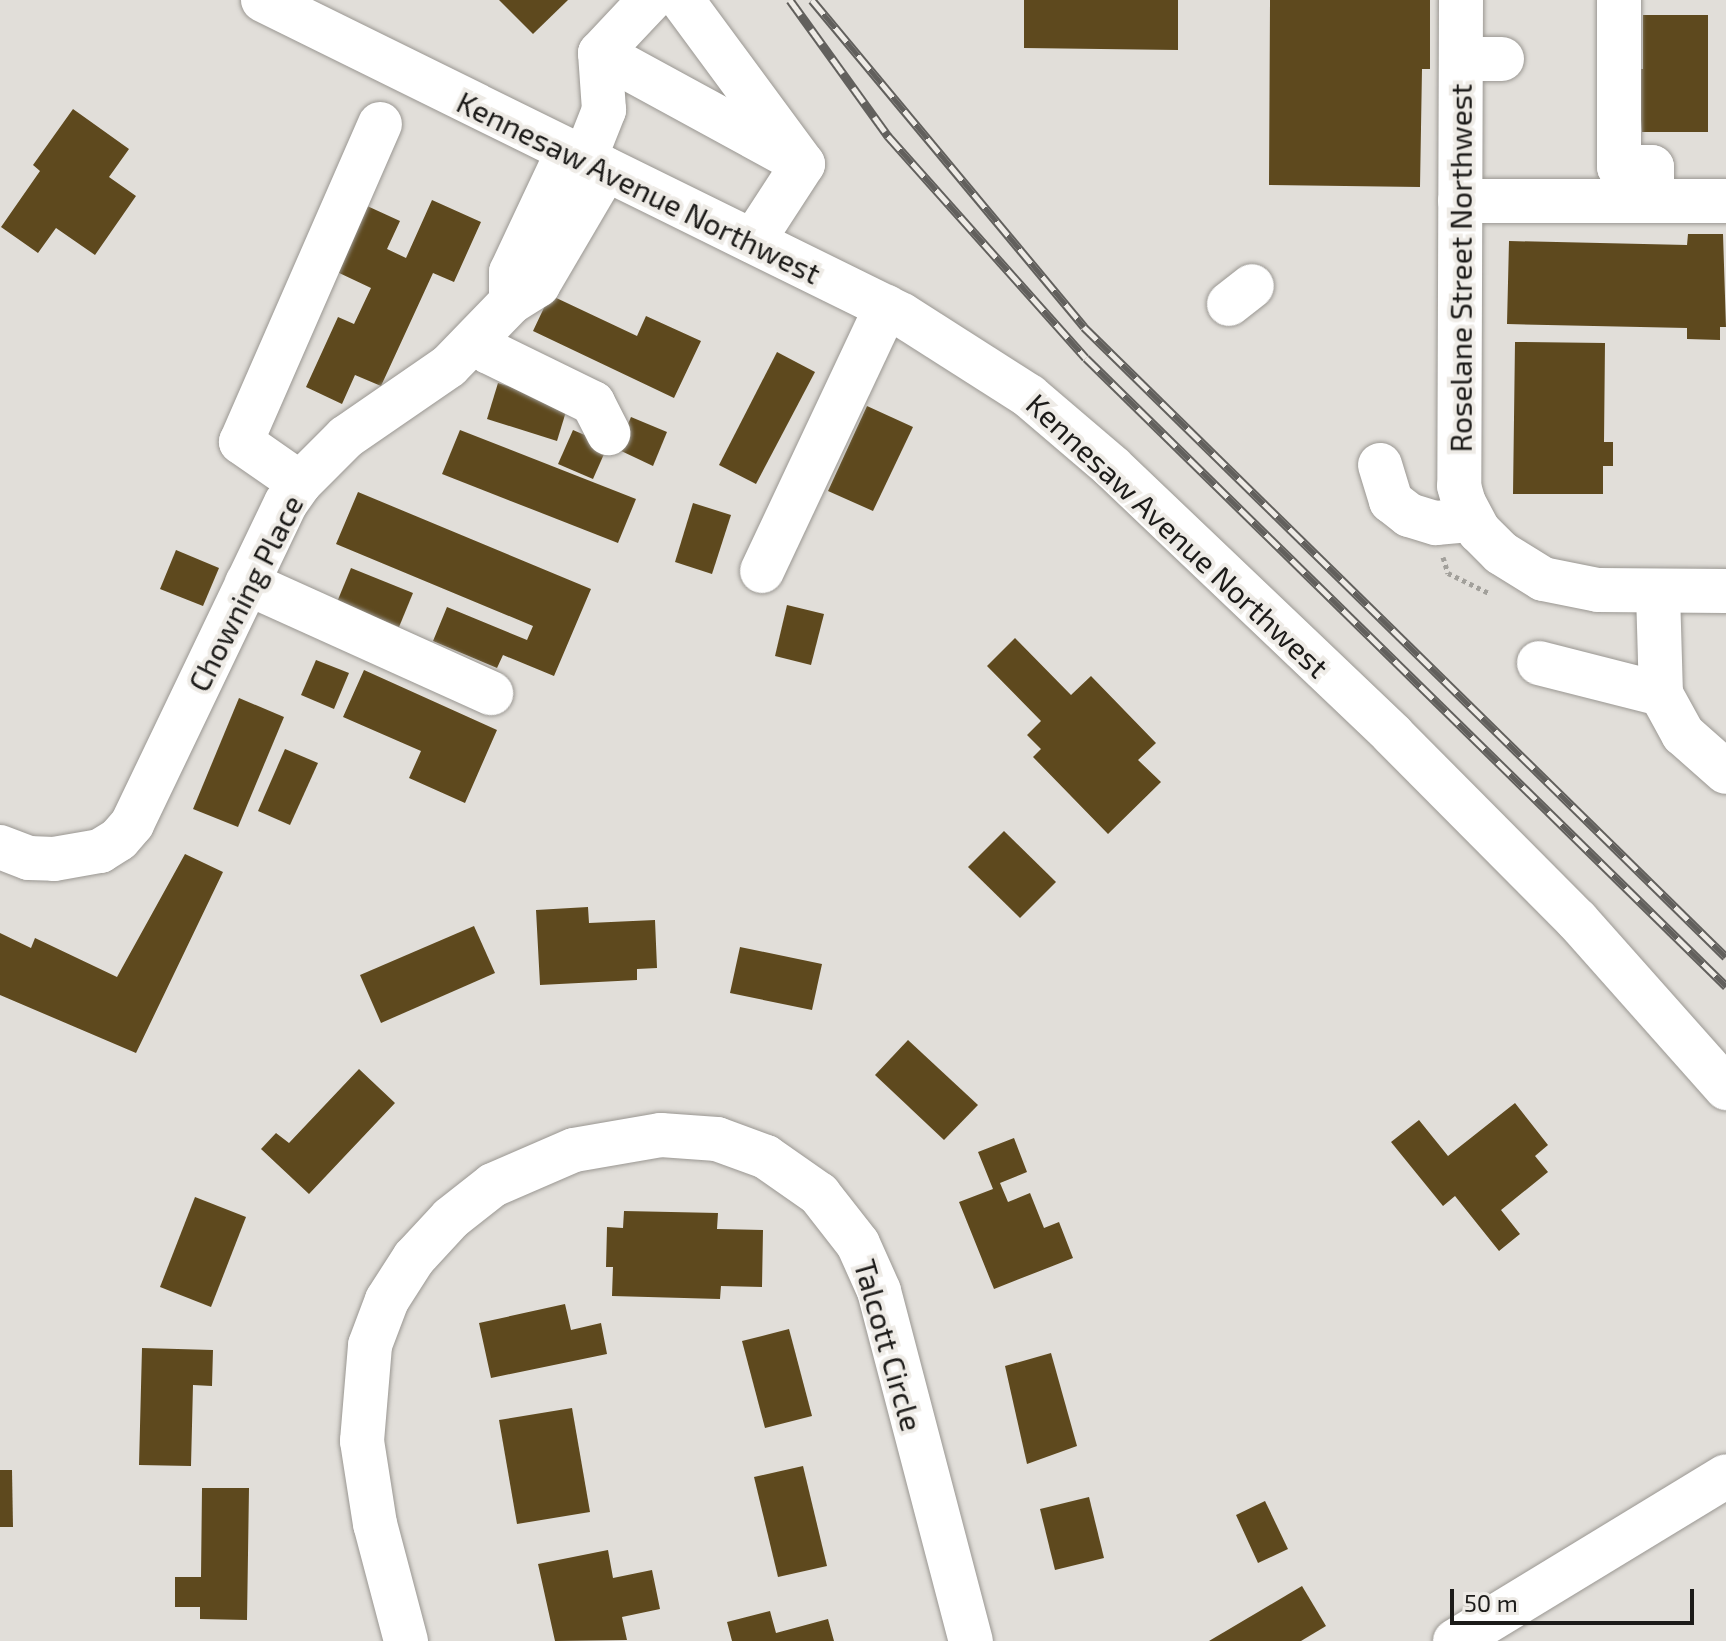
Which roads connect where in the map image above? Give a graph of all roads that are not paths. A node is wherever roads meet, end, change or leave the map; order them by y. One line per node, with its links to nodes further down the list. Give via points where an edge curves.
1 (263, 0): 8 (street, Kennesaw Avenue Northwest)
2 (650, 0): 6 (street)
3 (682, 0): 9 (street)
4 (1461, 0): 10 (street, Roselane Street Northwest, via 1481,59)
5 (1619, 0): 11 (street, via 1619,167 1652,167)
6 (600, 53): 8 (street, Chowning Place, via 604,110); 9 (street)
7 (380, 124): 18 (street, via 241,442)
8 (586, 159): 13 (street, Kennesaw Avenue Northwest); 15 (street, Chowning Place, via 538,285 511,302)
9 (803, 164): 13 (street)
10 (1460, 201): 11 (street); 19 (street, Roselane Street Northwest, via 1459,486)
11 (1652, 201): 12 (street)
12 (1726, 201)
13 (753, 241): 14 (street, Kennesaw Avenue Northwest)
14 (886, 307): 20 (street); 29 (street, Kennesaw Avenue Northwest, via 989,366 1112,467 1568,910)
15 (477, 341): 16 (street, via 489,352 593,403); 18 (street, Chowning Place, via 422,387 346,437)
16 (608, 433)
17 (1380, 465): 19 (street, via 1391,501 1409,515)
18 (300, 483): 21 (street, Chowning Place)
19 (1475, 525): 23 (street, via 1501,553 1543,579 1572,587)
20 (762, 571)
21 (247, 583): 25 (street); 28 (street, Chowning Place, via 132,824 119,839 100,851 54,859 29,858)
22 (1726, 591): 23 (street)
23 (1658, 593): 26 (street)
24 (1539, 663): 26 (street)
25 (491, 693)
26 (1661, 694): 27 (street, via 1683,734)
27 (1726, 772)
28 (0, 847)
29 (1726, 1088)
30 (1726, 1476): 33 (street)
31 (406, 1641): 32 (street, Talcott Circle, via 375,1524 362,1441 370,1345 387,1300 451,1218 493,1185 574,1150 661,1135 717,1139 775,1162 819,1194 858,1244 879,1291)
32 (971, 1641)
33 (1455, 1641)

